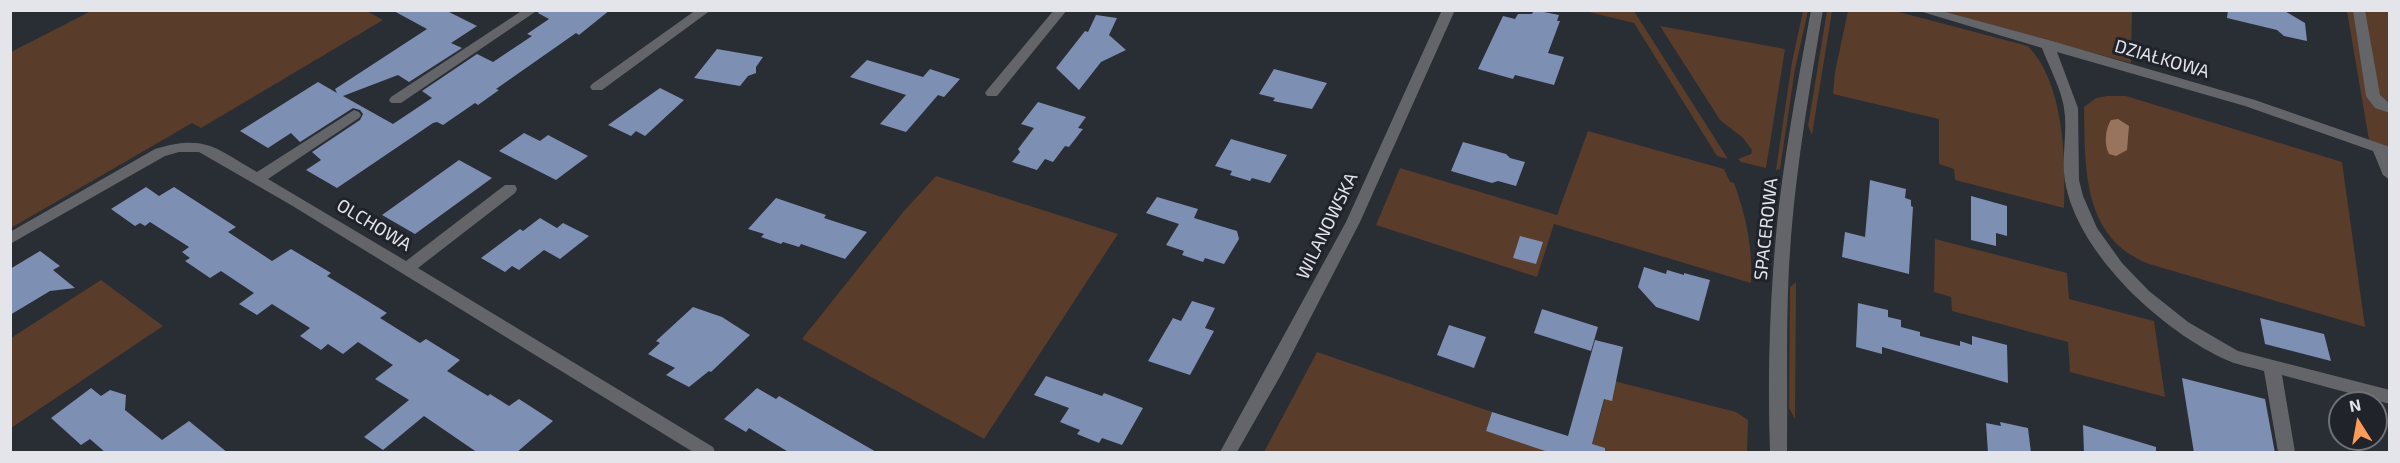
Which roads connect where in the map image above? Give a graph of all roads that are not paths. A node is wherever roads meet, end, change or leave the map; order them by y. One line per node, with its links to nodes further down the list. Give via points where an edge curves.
1 (532, 10): 11 (street)
2 (705, 10): 9 (street)
3 (1061, 10): 10 (street)
4 (1449, 10): 23 (street, WILANOWSKA, via 1353,222)
5 (1817, 10): 24 (street, SPACEROWA, via 1795,139 1781,267)
6 (1922, 10): 8 (street, DZIAŁKOWA)
7 (2359, 10): 12 (street, via 2373,96)
8 (2047, 44): 14 (street, DZIAŁKOWA, via 2250,103); 20 (street, via 2071,108 2072,180 2090,230 2143,295 2182,326 2234,356)
9 (597, 87)
10 (992, 93)
11 (396, 100)
12 (2390, 109)
13 (354, 115): 16 (street)
14 (2384, 150): 15 (street)
15 (2390, 175)
16 (257, 179): 18 (street, OLCHOWA, via 202,147 169,149); 19 (street, OLCHOWA)
17 (510, 189): 19 (street)
18 (10, 239)
19 (407, 268): 22 (street, OLCHOWA)
20 (2272, 366): 21 (street); 25 (street)
21 (2390, 397)
22 (702, 451)
23 (1228, 453)
24 (1778, 453)
25 (2286, 453)

